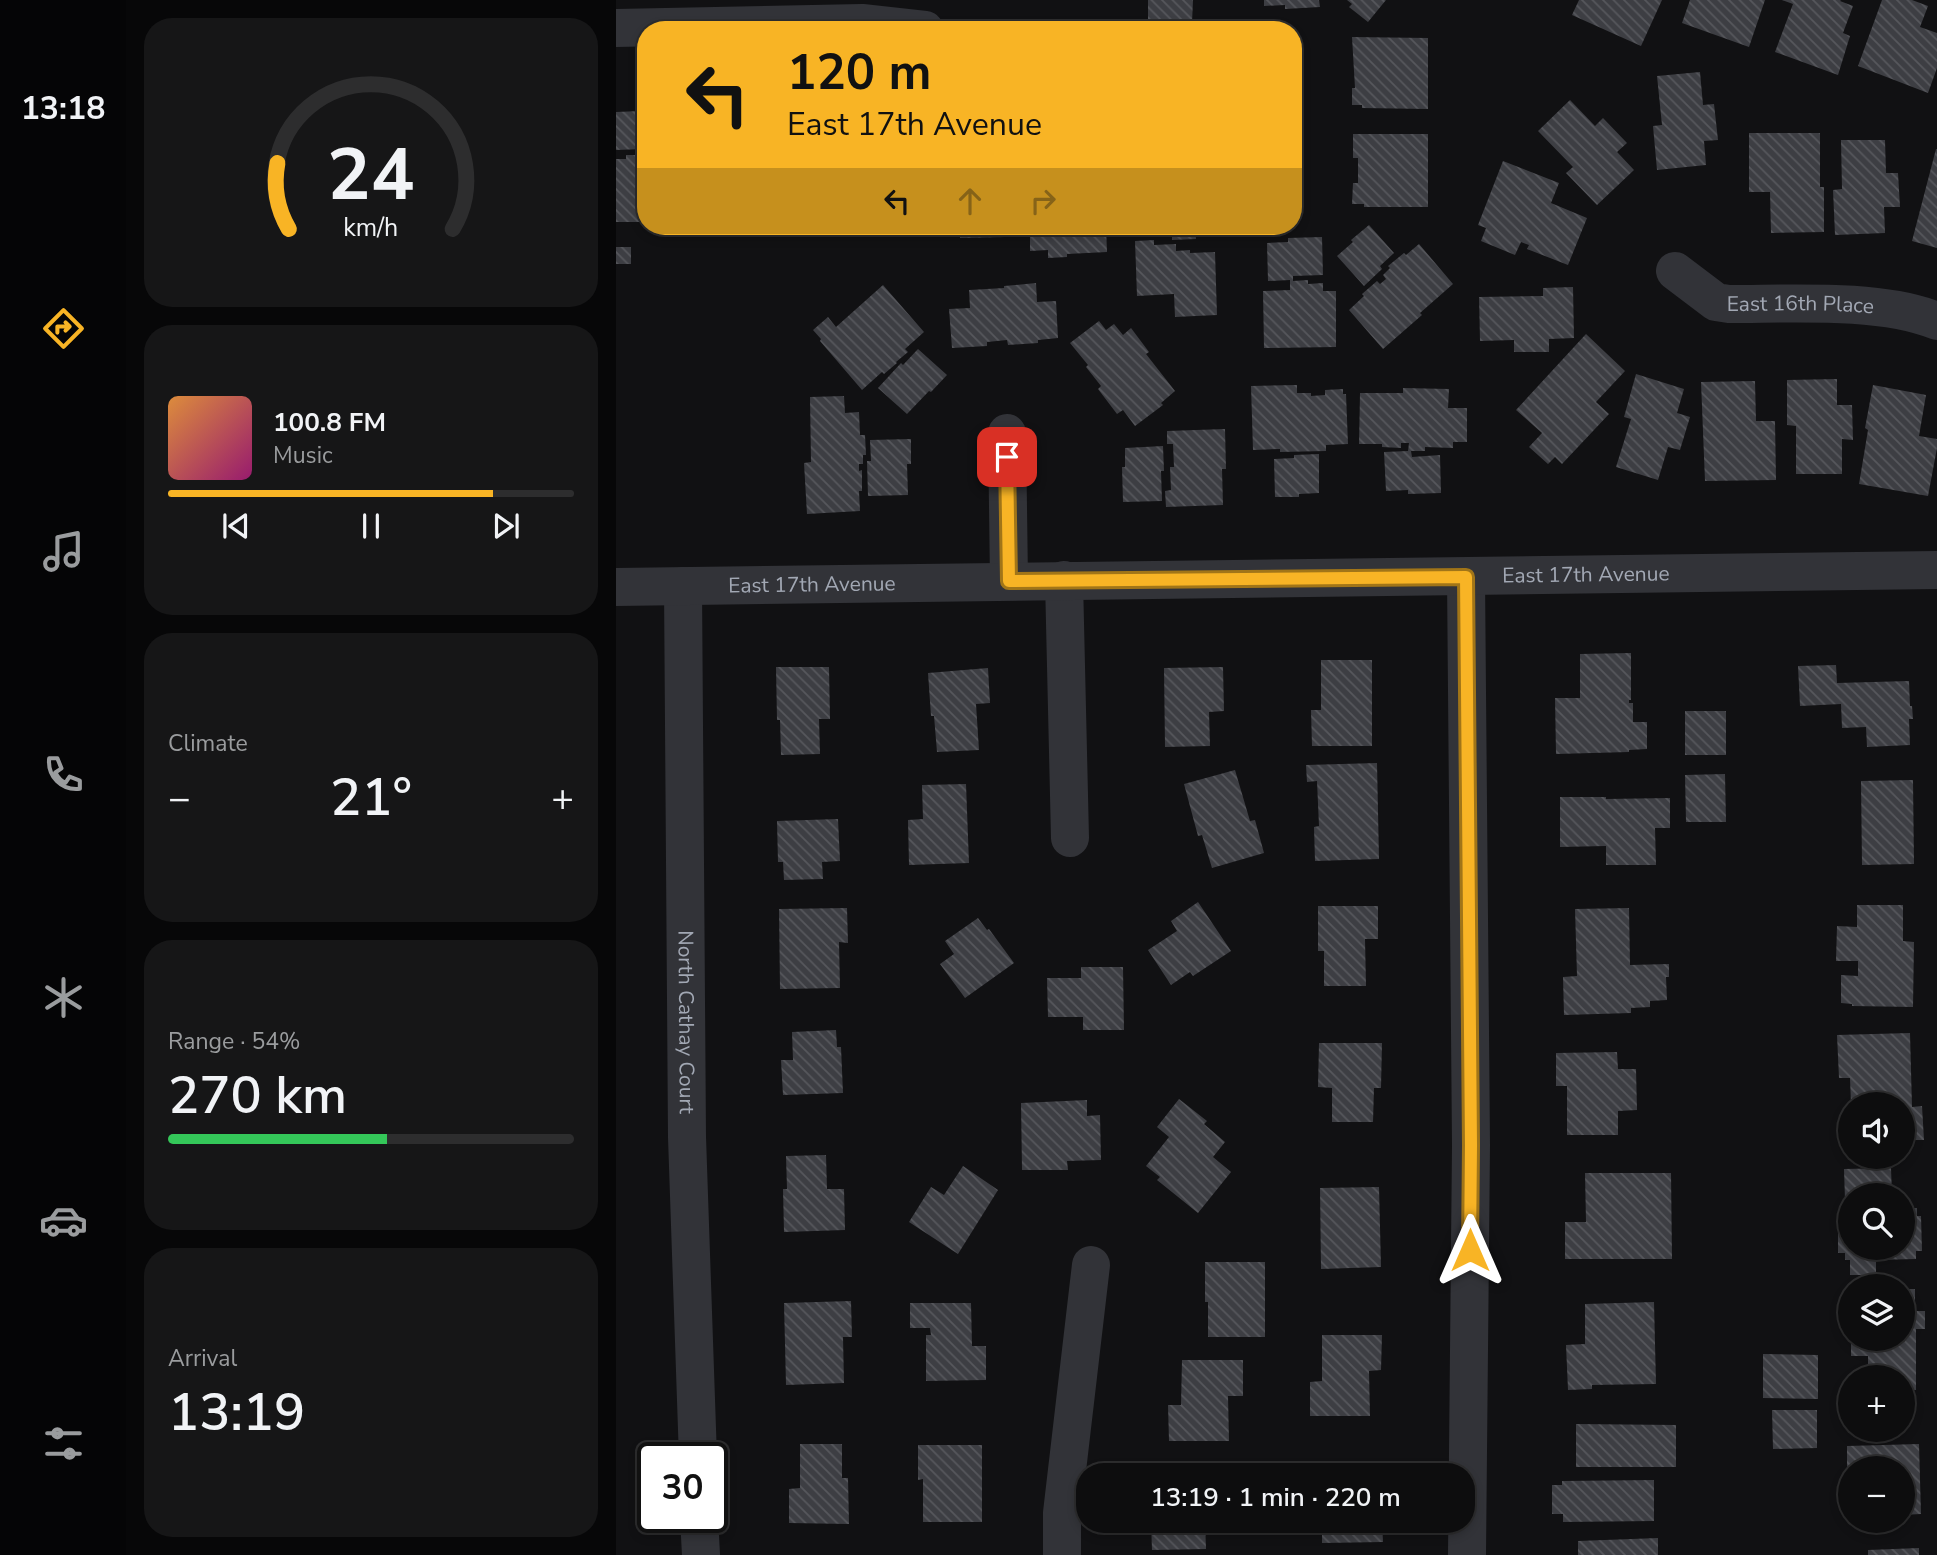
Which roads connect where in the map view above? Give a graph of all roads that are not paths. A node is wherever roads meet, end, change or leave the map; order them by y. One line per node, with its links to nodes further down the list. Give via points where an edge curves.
1 (616, 28): 2 (street)
2 (637, 28)
3 (1675, 271): 4 (street, East 16th Place, via 1716,302 1887,309)
4 (1937, 321)
5 (1007, 433): 9 (street)
6 (1937, 570): 7 (street, East 17th Avenue)
7 (1466, 577): 8 (street, East 17th Avenue); 18 (street, via 1471,1145)
8 (1064, 580): 9 (street, East 17th Avenue); 12 (street)
9 (1009, 581): 10 (street, East 17th Avenue)
10 (683, 586): 11 (street, East 17th Avenue); 14 (street, North Cathay Court, via 687,1137)
11 (616, 587)
12 (1070, 838)
13 (1091, 1265): 17 (street, via 1062,1513)
14 (697, 1442)
15 (700, 1533): 16 (street)
16 (701, 1555)
17 (1062, 1555)
18 (1467, 1555)

